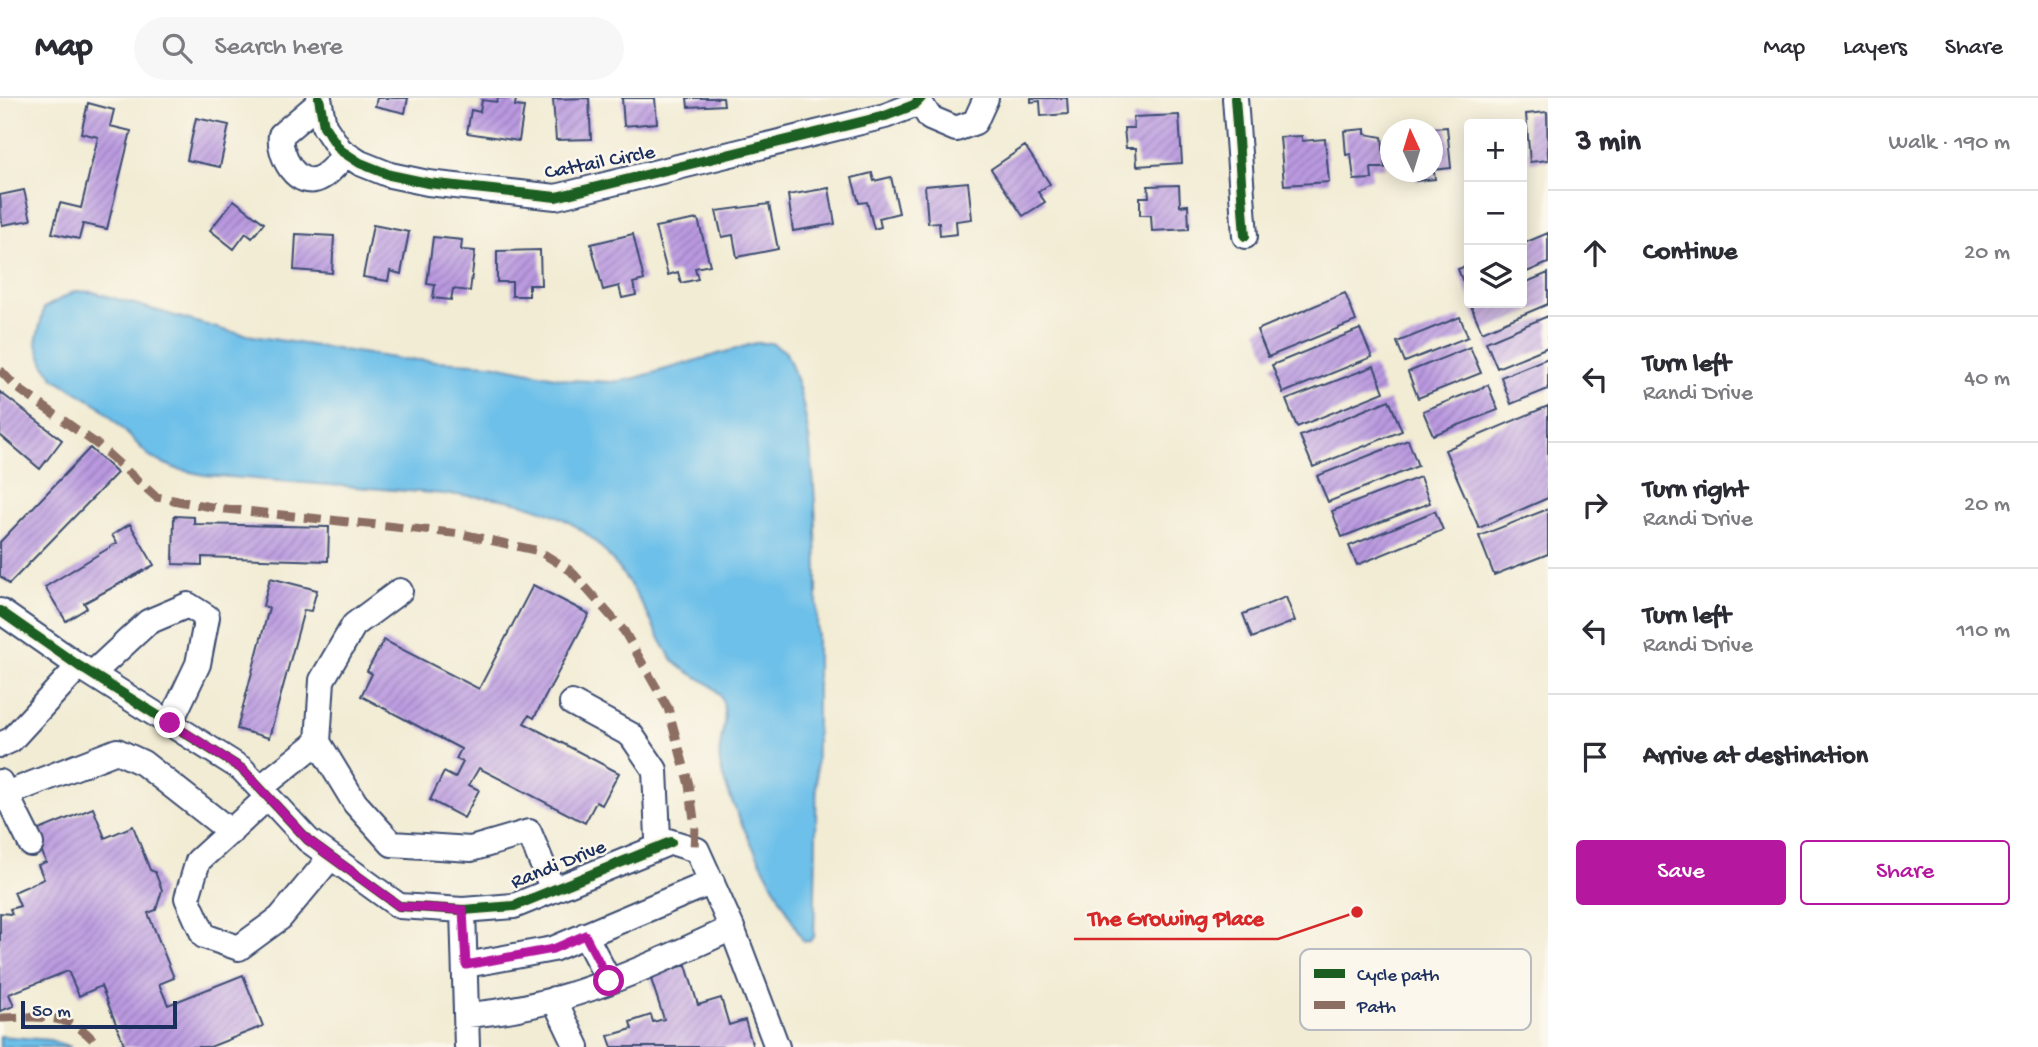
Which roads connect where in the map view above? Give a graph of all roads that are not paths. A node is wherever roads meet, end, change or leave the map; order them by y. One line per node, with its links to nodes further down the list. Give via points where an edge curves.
1 (986, 98): 4 (street, Cattail Circle, via 975,122 960,129 930,118)
2 (1235, 98): 6 (street)
3 (319, 100): 5 (street, Cattail Circle, via 324,126); 5 (street, Cattail Circle, via 281,135 284,161 313,180)
4 (920, 100): 5 (street, Cattail Circle, via 885,116 556,197 428,183 390,175)
5 (346, 154)
6 (1245, 236)
7 (400, 591): 12 (street, via 354,625 322,680)
8 (0, 611): 9 (street, Randi Drive)
9 (86, 670): 11 (street, Randi Drive); 11 (street, via 148,622 188,605 207,617 198,664); 13 (street)
10 (572, 703): 17 (street, via 631,735 655,770 658,838)
11 (170, 723): 15 (street, Randi Drive, via 242,769)
12 (318, 742): 15 (street); 21 (street, via 355,803 392,844 471,849 529,832)
13 (0, 745)
14 (3, 788): 16 (street, via 117,751 143,763); 18 (street)
15 (264, 792): 16 (street); 19 (street, Randi Drive)
16 (231, 832): 19 (street, via 198,861 187,898 204,936 239,948 280,918)
17 (671, 842): 20 (street, via 697,850); 21 (street, Randi Drive)
18 (32, 844)
19 (330, 858): 22 (street, Randi Drive, via 399,906)
20 (712, 882): 23 (street); 24 (street)
21 (553, 890): 22 (street, Randi Drive, via 514,906)
22 (463, 910): 25 (street)
23 (733, 928): 26 (street); 31 (street)
24 (585, 935): 25 (street, via 553,949); 26 (street)
25 (466, 965): 28 (street)
26 (609, 981): 27 (street)
27 (554, 999): 28 (street, via 504,1012); 30 (street)
28 (468, 1015): 29 (street)
29 (467, 1047)
30 (577, 1047)
31 (778, 1047)

